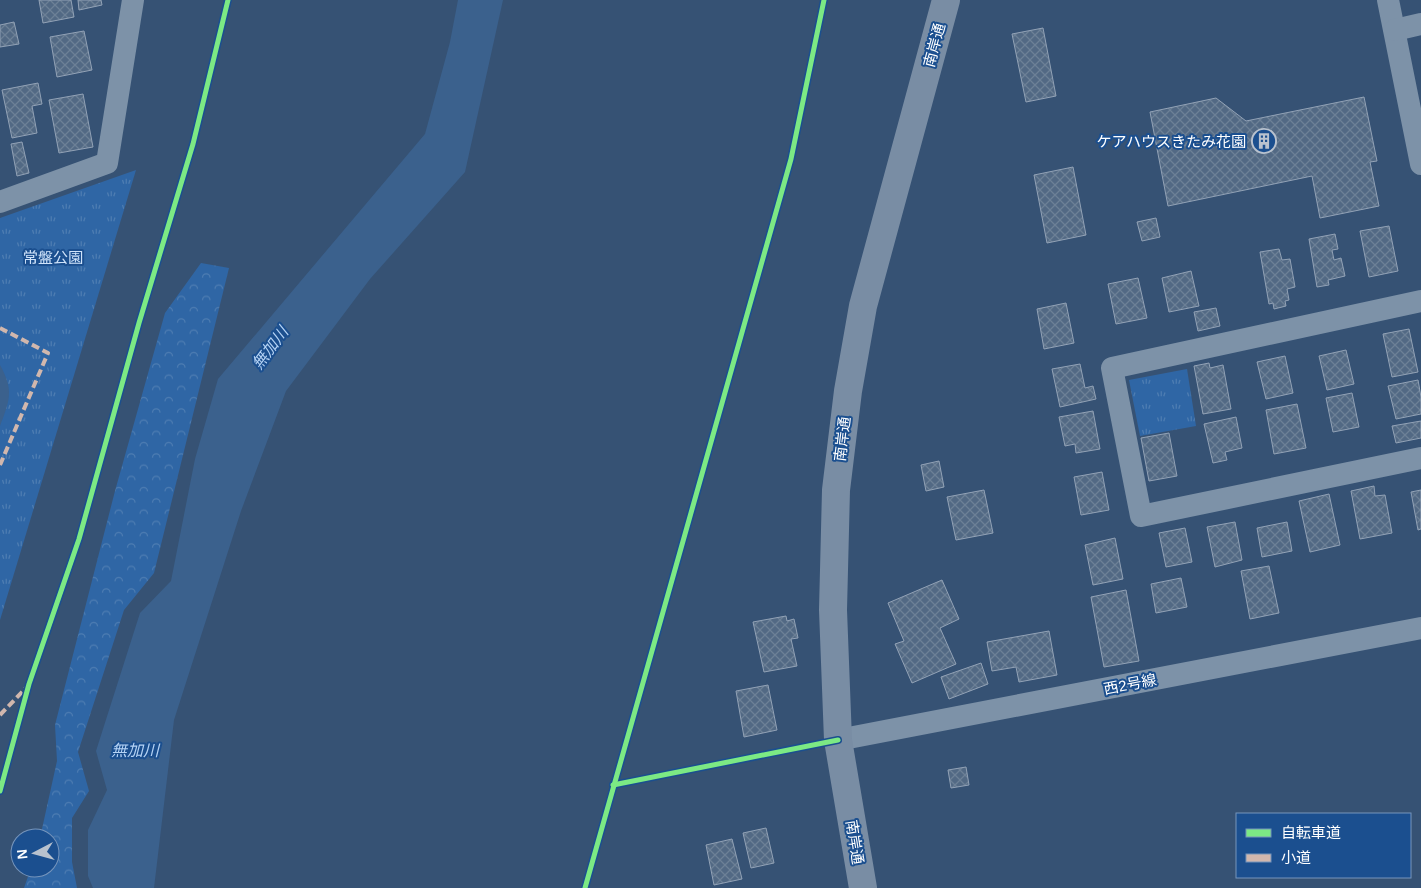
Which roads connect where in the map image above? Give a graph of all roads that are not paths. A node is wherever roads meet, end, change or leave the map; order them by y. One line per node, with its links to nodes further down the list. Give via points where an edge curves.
1 (133, 0): 7 (street, via 107,163)
2 (946, 0): 11 (main road, 南岸通, via 863,306 848,391 836,490 833,600)
3 (1388, 0): 5 (street)
4 (1421, 24): 5 (street)
5 (1395, 30): 6 (street)
6 (1421, 164)
7 (0, 202)
8 (1421, 302): 9 (street, via 1112,368 1141,516)
9 (1421, 458)
10 (1421, 628): 11 (street, 西2号線)
11 (838, 740): 12 (main road, 南岸通)
12 (863, 888)

